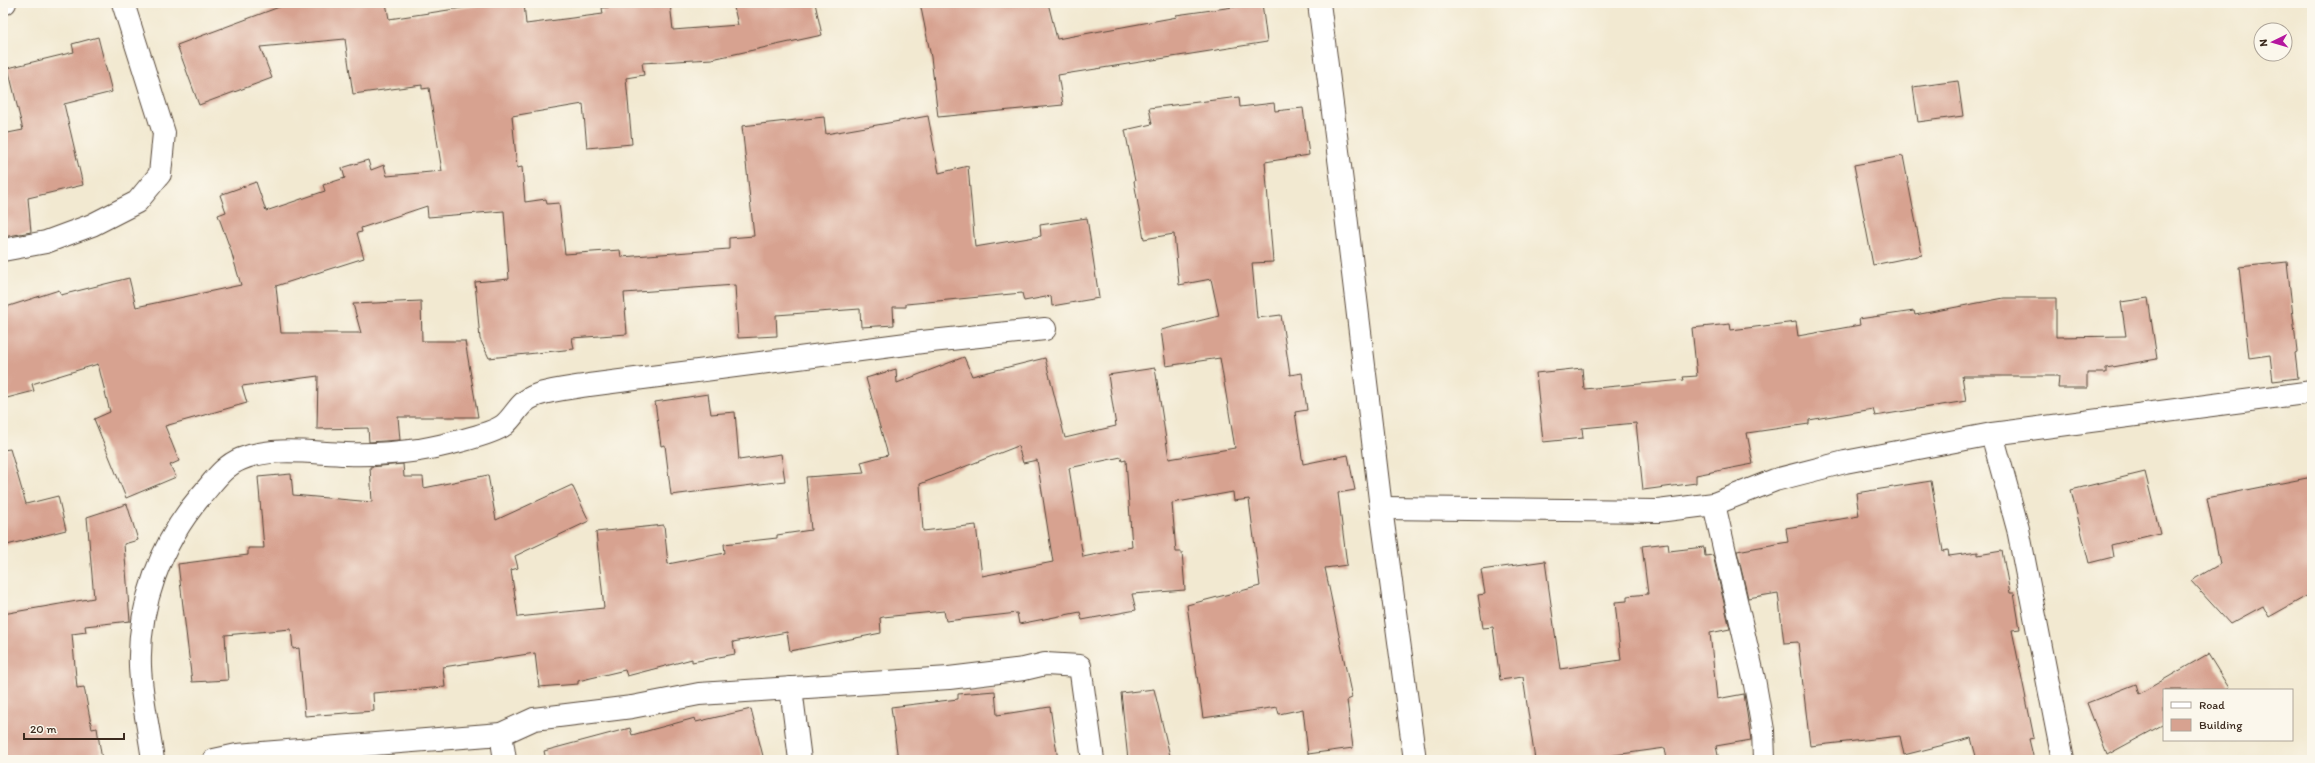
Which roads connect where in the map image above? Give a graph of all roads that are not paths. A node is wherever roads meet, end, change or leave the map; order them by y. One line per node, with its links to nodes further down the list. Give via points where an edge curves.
1 (124, 3): 3 (street, via 164,133 160,174 137,202 92,225 46,242)
2 (1319, 3): 8 (street)
3 (3, 250)
4 (1045, 330): 11 (street, via 922,342 589,385 537,395 518,406 503,425 483,434 419,450 348,454 290,451 240,459 222,471 191,508 160,559 153,580 142,623 140,646 140,668)
5 (2312, 392): 6 (street)
6 (1992, 434): 7 (street, via 1845,462 1775,480); 18 (street, via 2018,529)
7 (1714, 504): 8 (street, via 1658,510); 17 (street, via 1754,679 1763,730)
8 (1381, 508): 16 (street)
9 (791, 688): 10 (street, via 699,694 534,719); 14 (street); 15 (street, via 949,678 1045,664 1080,666)
10 (502, 734): 12 (street, via 237,755); 13 (street)
11 (153, 760)
12 (214, 760)
13 (505, 760)
14 (800, 760)
15 (1093, 760)
16 (1415, 760)
17 (1764, 760)
18 (2063, 760)

